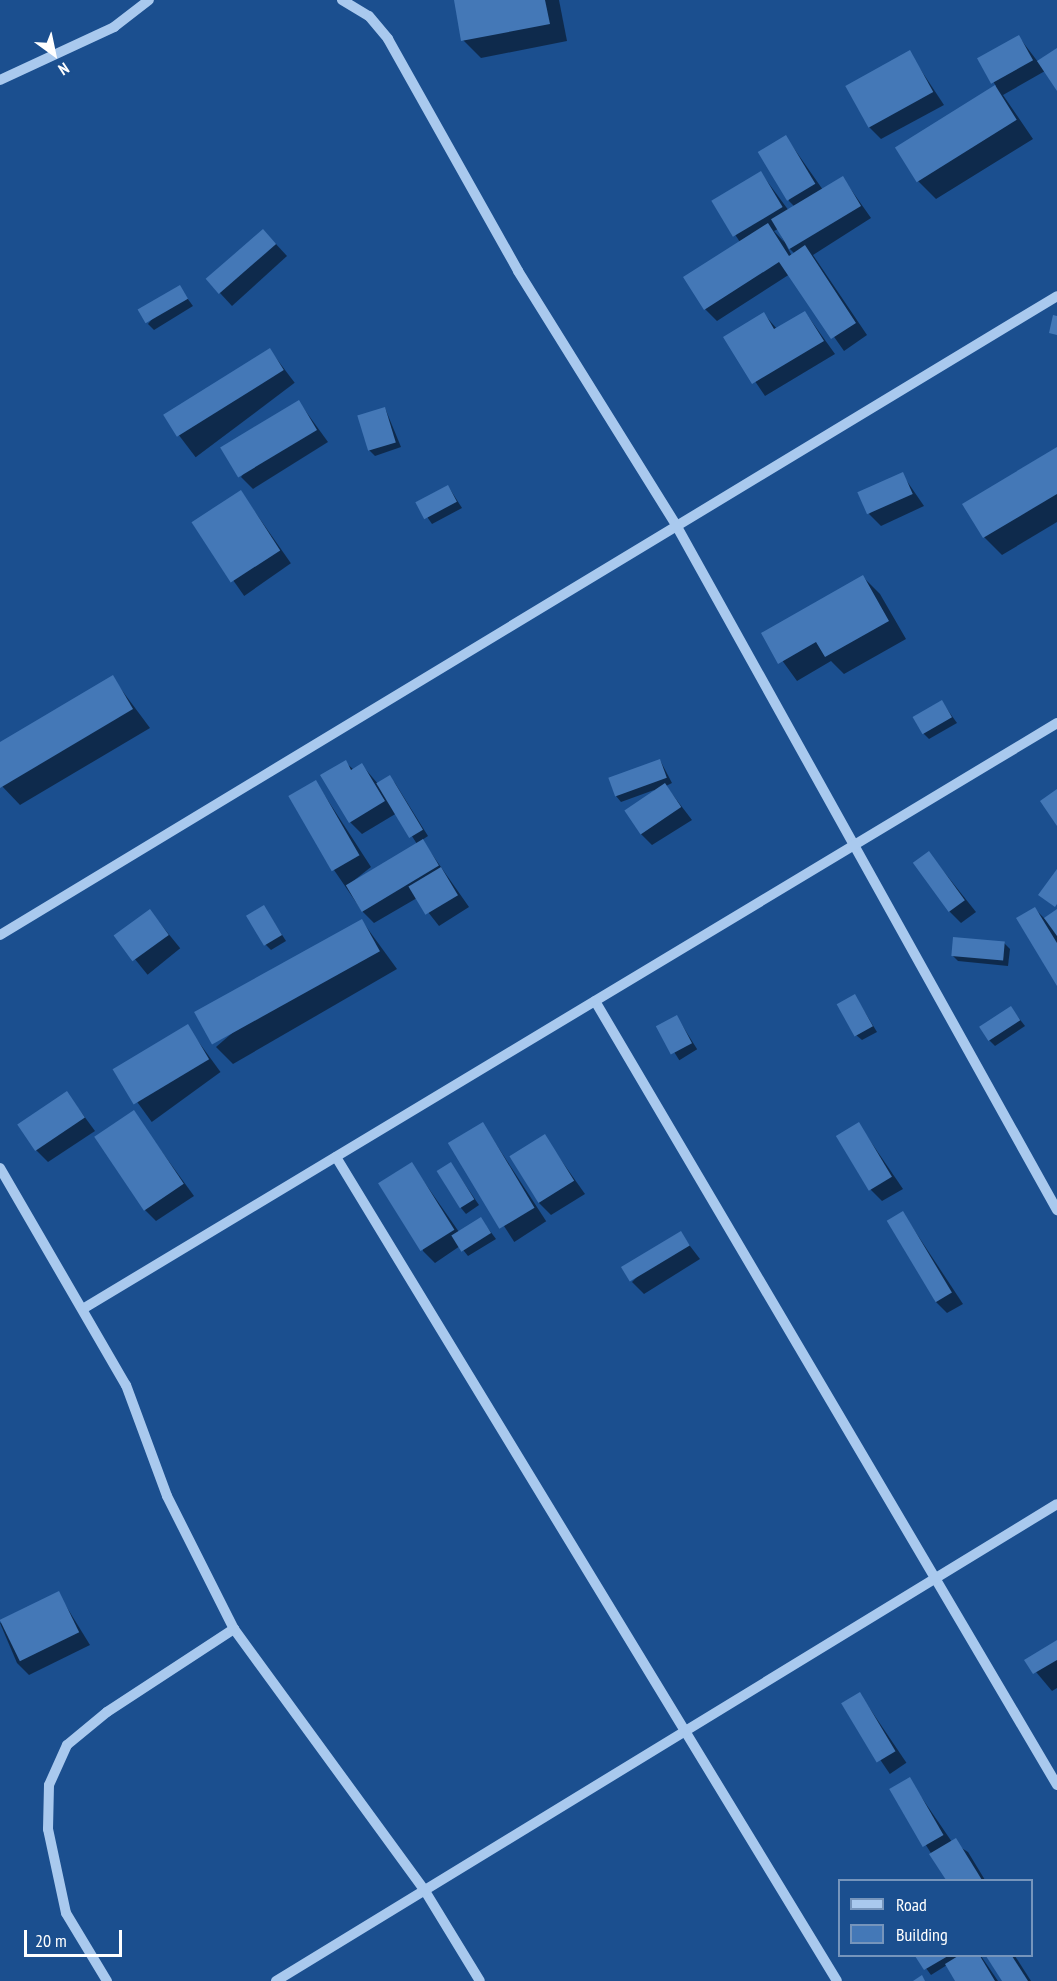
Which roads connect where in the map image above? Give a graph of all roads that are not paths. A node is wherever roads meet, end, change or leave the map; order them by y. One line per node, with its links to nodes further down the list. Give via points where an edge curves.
1 (149, 0): 3 (street, via 114,27)
2 (342, 0): 5 (street, via 369,16 388,39 518,271)
3 (0, 80)
4 (1057, 296): 5 (street)
5 (676, 525): 7 (street); 8 (street)
6 (1057, 723): 7 (street)
7 (853, 845): 9 (street); 12 (street)
8 (0, 934)
9 (595, 1001): 10 (street); 15 (street)
10 (336, 1157): 13 (street); 17 (street)
11 (0, 1168): 13 (street)
12 (1057, 1210)
13 (86, 1307): 16 (street, via 126,1385 167,1496)
14 (1057, 1504): 15 (street)
15 (934, 1578): 17 (street); 18 (street)
16 (234, 1629): 19 (street); 20 (street, via 107,1713 67,1745 50,1785 48,1829 60,1893 66,1913)
17 (685, 1728): 19 (street); 23 (street)
18 (1057, 1785)
19 (425, 1891): 21 (street); 22 (street)
20 (107, 1981)
21 (276, 1981)
22 (480, 1981)
23 (837, 1981)

